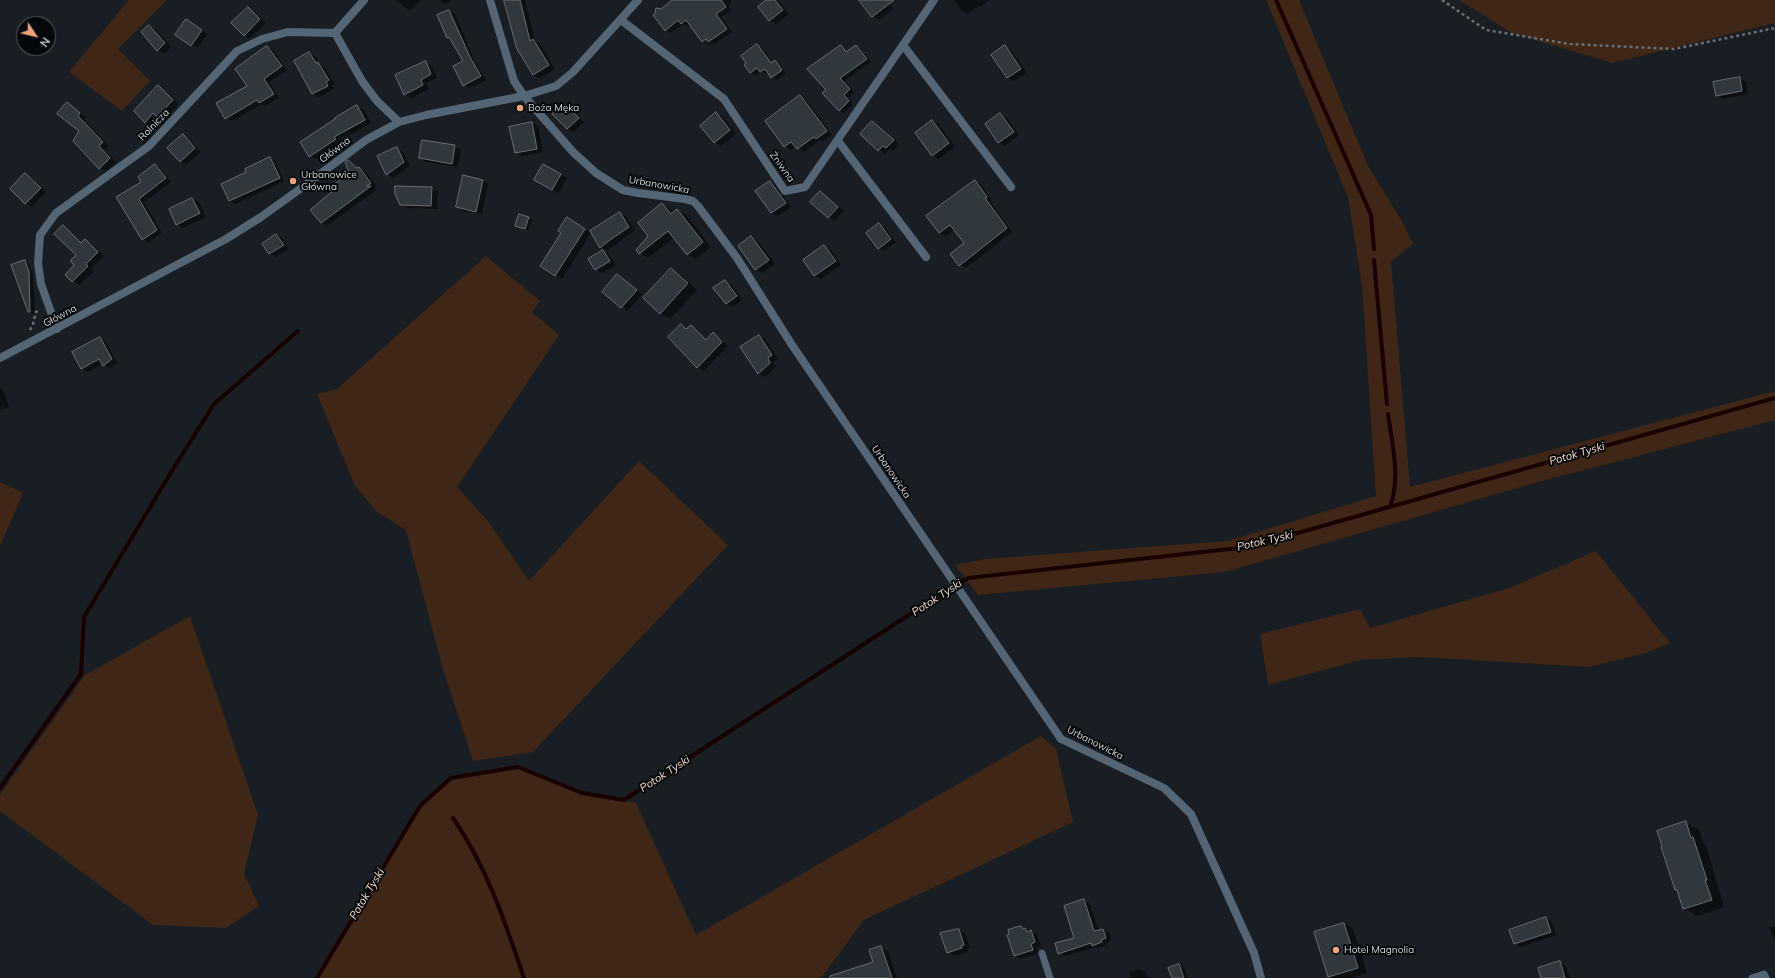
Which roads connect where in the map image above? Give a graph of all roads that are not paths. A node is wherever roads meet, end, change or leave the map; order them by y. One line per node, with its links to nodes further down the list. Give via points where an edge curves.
1 (364, 0): 6 (street)
2 (490, 0): 8 (street, Urbanowicka, via 514,81)
3 (638, 0): 5 (street, Główna)
4 (934, 0): 7 (street, Żniwna)
5 (621, 20): 8 (street, Główna, via 556,86); 10 (street, Żniwna, via 724,99 785,191 805,187)
6 (335, 33): 9 (street, via 362,81 377,101); 13 (street, Rolnicza, via 288,32 262,39 237,51 149,146 56,213 40,235 38,264 41,284)
7 (903, 45): 10 (street, Żniwna); 11 (street)
8 (524, 96): 9 (street, Główna, via 426,114); 17 (street, Urbanowicka, via 573,152 611,183 624,190 685,199 698,206 737,258 792,345 1061,739 1164,788 1192,814 1254,953)
9 (399, 122): 13 (street, Główna, via 366,140 268,212 226,239)
10 (838, 141): 12 (street)
11 (1011, 187)
12 (926, 256)
13 (57, 329): 14 (street, Główna)
14 (0, 358)
15 (1042, 953): 16 (lane)
16 (1050, 978)
17 (1261, 978)
18 (1752, 978): 19 (lane, via 1764,974)
19 (1766, 978)

